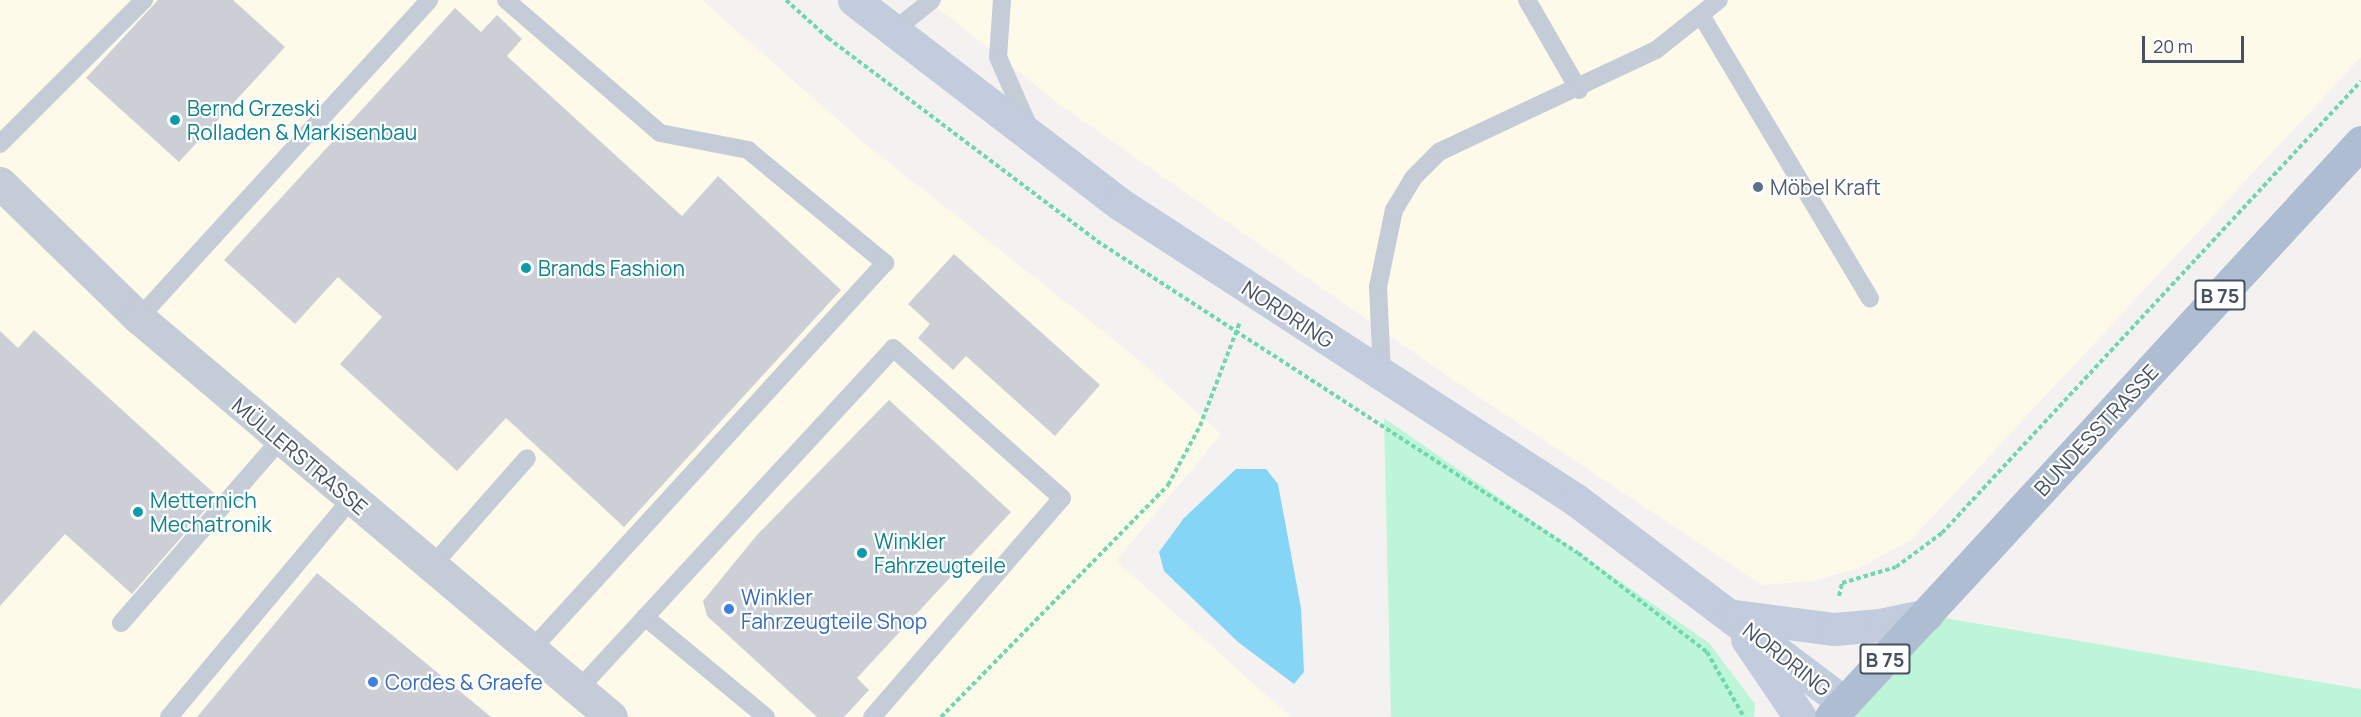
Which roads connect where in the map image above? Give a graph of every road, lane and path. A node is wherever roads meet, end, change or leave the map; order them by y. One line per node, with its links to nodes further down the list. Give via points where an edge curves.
1 (144, 0): 16 (lane)
2 (429, 0): 20 (lane)
3 (506, 0): 32 (lane, via 660,133 748,150 885,263)
4 (786, 0): 21 (path, via 828,38 1097,242)
5 (854, 0): 11 (street, NORDRING)
6 (932, 0): 11 (lane)
7 (1002, 0): 15 (lane, via 998,57)
8 (1527, 0): 13 (lane)
9 (1719, 0): 10 (lane)
10 (1701, 15): 13 (lane, via 1656,50); 19 (lane)
11 (892, 32): 15 (street, NORDRING)
12 (2361, 81): 31 (path, via 1942,533 1896,567 1842,583)
13 (1579, 90): 22 (lane, via 1500,121 1439,152 1413,178 1394,210 1378,286)
14 (2361, 142): 28 (main road, BUNDESSTRASSE / B 75)
15 (1038, 143): 18 (street, NORDRING, via 1120,204)
16 (0, 144)
17 (0, 183): 20 (street, MÜLLERSTRASSE)
18 (1250, 290): 21 (path); 22 (street, NORDRING)
19 (1870, 299)
20 (139, 318): 23 (street, MÜLLERSTRASSE)
21 (1235, 335): 39 (path, via 1200,426 1168,485); 40 (path, via 1578,553 1707,652)
22 (1382, 374): 27 (street, NORDRING, via 1576,500)
23 (280, 439): 25 (street, MÜLLERSTRASSE); 30 (lane)
24 (527, 458): 26 (lane)
25 (351, 499): 26 (street, MÜLLERSTRASSE); 35 (lane)
26 (431, 567): 32 (street, MÜLLERSTRASSE)
27 (1731, 615): 31 (street, NORDRING); 34 (street, NORDRING); 41 (street, NORDRING)
28 (1927, 615): 31 (street, NORDRING); 34 (main road, BUNDESSTRASSE / B 75)
29 (645, 617): 33 (lane); 37 (lane); 38 (lane, via 893,348 1062,498)
30 (121, 623)
31 (1834, 629)
32 (530, 651): 33 (street, MÜLLERSTRASSE)
33 (577, 691): 36 (street, MÜLLERSTRASSE)
34 (1838, 710)
35 (169, 717)
36 (610, 717)
37 (766, 717)
38 (872, 717)
39 (941, 717)
40 (1744, 717)
41 (1800, 717)

